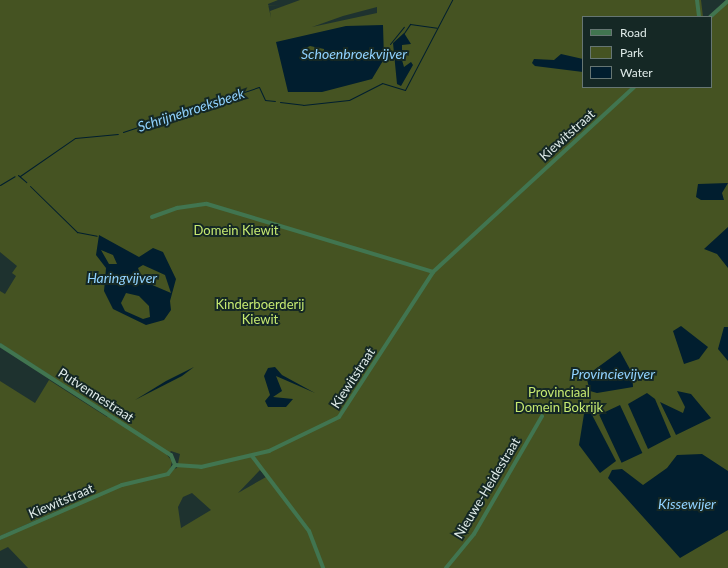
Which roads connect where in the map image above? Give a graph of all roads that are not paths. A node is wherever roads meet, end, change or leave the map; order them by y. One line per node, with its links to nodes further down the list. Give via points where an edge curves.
1 (697, 0): 3 (street)
2 (728, 1): 4 (street)
3 (699, 16)
4 (711, 16)
5 (633, 88): 7 (street, Kiewitstraat)
6 (152, 217): 7 (street, via 177,208 207,204)
7 (433, 272): 10 (street, Kiewitstraat, via 339,418 280,447)
8 (0, 345): 11 (street, Putvennestraat, via 172,455)
9 (542, 416): 14 (street, Nieuwe-Heidestraat, via 474,534)
10 (252, 456): 11 (street, Kiewitstraat, via 201,467); 13 (street, via 310,531)
11 (175, 465): 12 (street, Kiewitstraat, via 168,474 122,485)
12 (0, 538)
13 (323, 568)
14 (446, 568)

